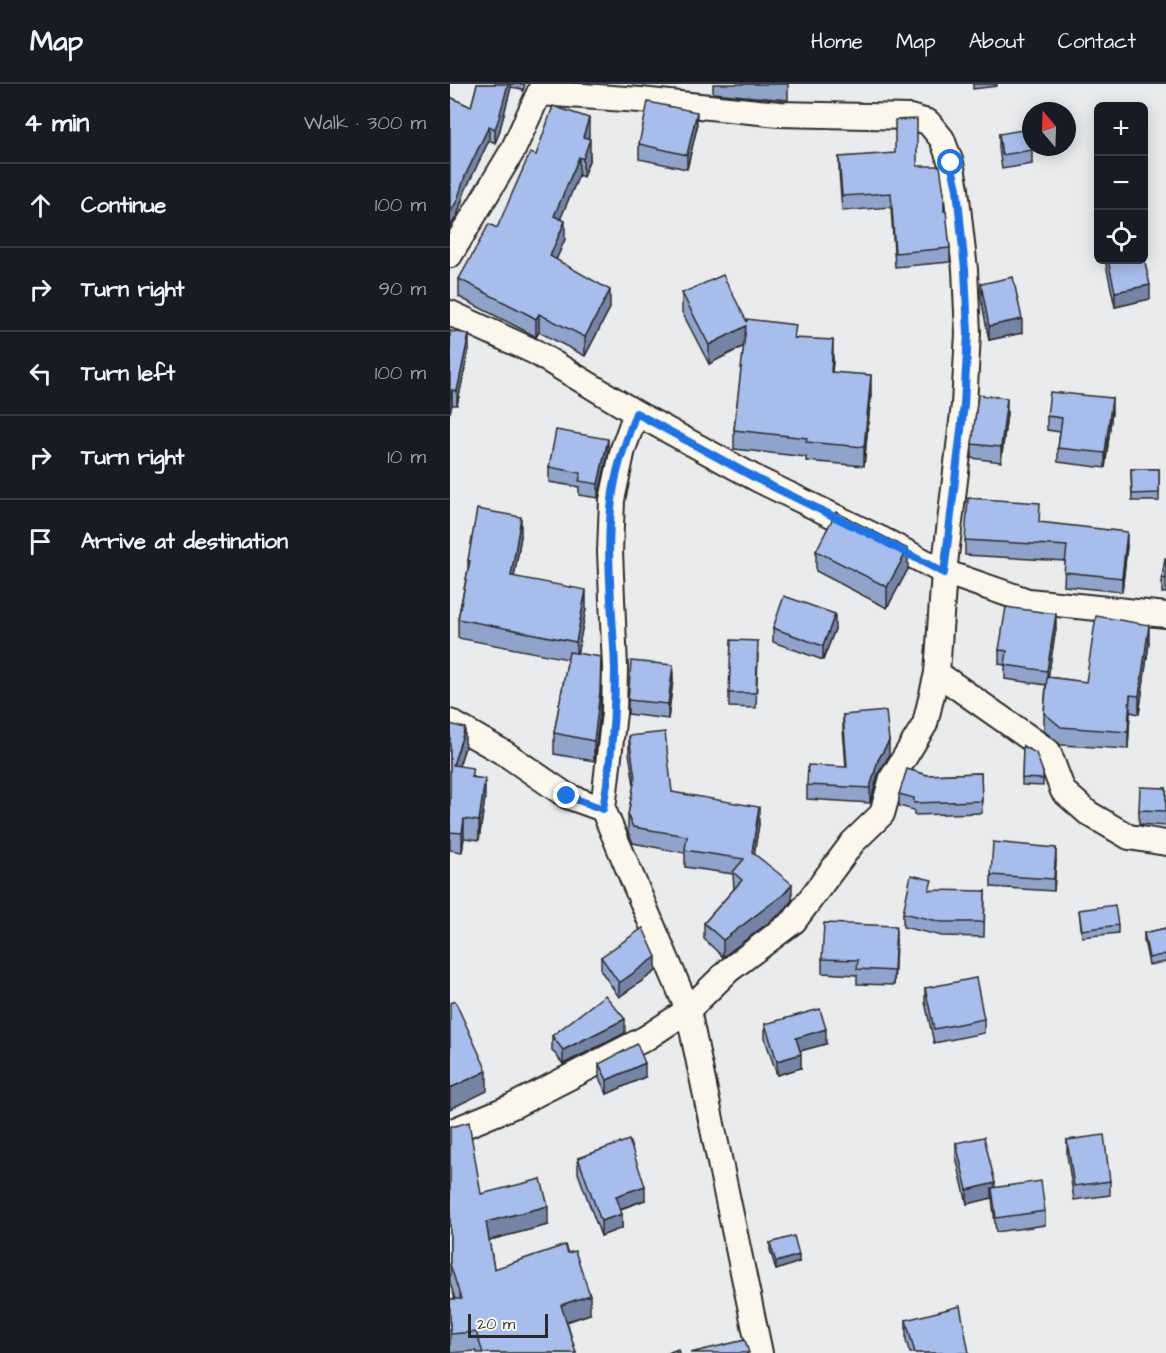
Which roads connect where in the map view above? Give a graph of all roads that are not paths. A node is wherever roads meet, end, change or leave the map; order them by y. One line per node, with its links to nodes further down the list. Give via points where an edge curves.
1 (542, 89): 2 (street, via 513,150); 5 (street, via 779,114 910,117 928,122 942,139 957,189 968,333 964,405)
2 (450, 255)
3 (450, 313): 4 (street, via 535,352)
4 (636, 413): 5 (street); 9 (street, via 612,500 614,713)
5 (944, 573): 6 (street, via 1028,601); 7 (street)
6 (1166, 615)
7 (937, 672): 10 (street, via 1048,751 1063,791 1088,813 1129,837); 11 (street, via 925,724 892,778 882,814 853,842 794,921 729,970)
8 (450, 722): 9 (street, via 567,796)
9 (603, 809): 11 (street)
10 (1166, 843)
11 (688, 1010): 12 (street, via 646,1038 567,1080); 13 (street)
12 (450, 1132)
13 (760, 1353)

